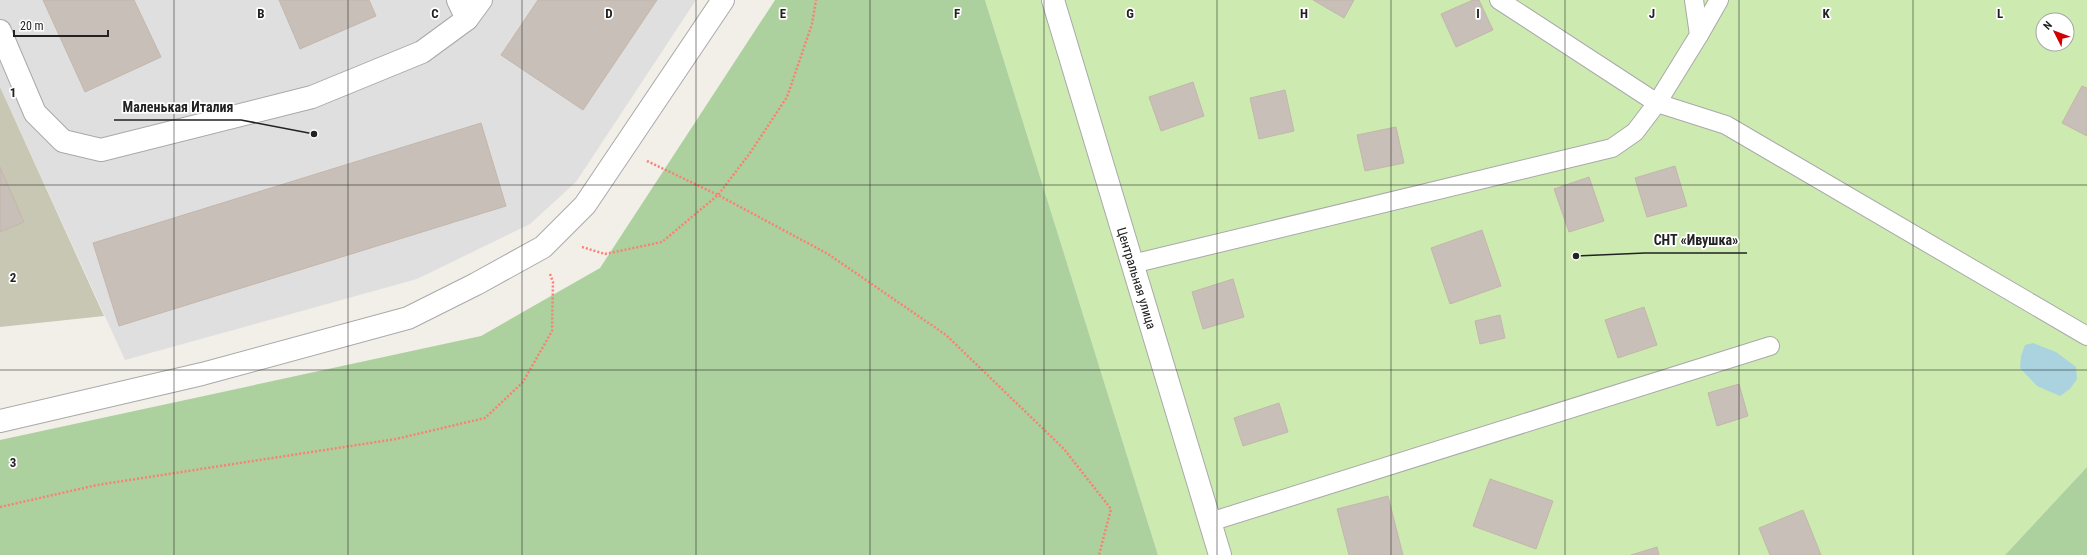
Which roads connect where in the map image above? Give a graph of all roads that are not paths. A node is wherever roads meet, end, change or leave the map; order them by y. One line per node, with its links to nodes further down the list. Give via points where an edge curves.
1 (458, 0): 8 (street)
2 (481, 0): 8 (street)
3 (723, 0): 15 (street, via 585,206 543,246 408,318 202,374)
4 (1053, 0): 12 (street, Центральная улица)
5 (1499, 0): 11 (lane)
6 (1694, 0): 10 (lane)
7 (1719, 0): 10 (lane)
8 (468, 19): 9 (street, via 422,52 312,97 100,150 63,141 35,113)
9 (0, 31)
10 (1699, 35): 11 (lane)
11 (1657, 103): 12 (lane, via 1635,132 1612,148); 13 (lane, via 1726,125)
12 (1132, 264): 16 (street, Центральная улица)
13 (2087, 336)
14 (1770, 346): 16 (lane)
15 (0, 421)
16 (1210, 522): 17 (street, Центральная улица)
17 (1220, 555)

